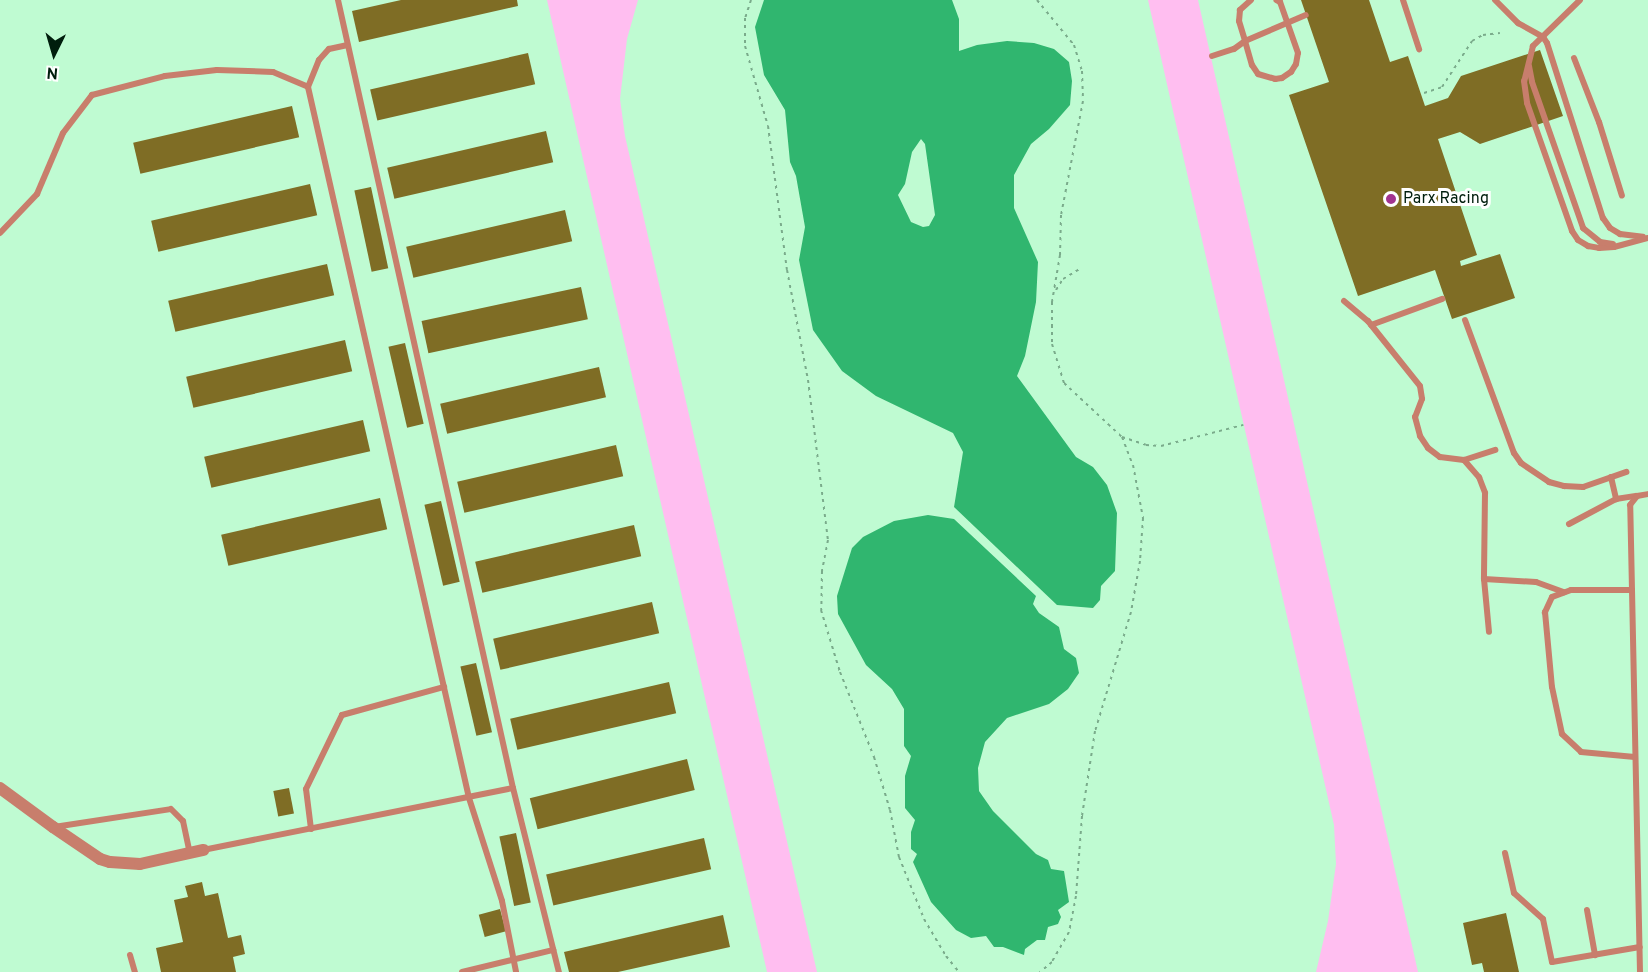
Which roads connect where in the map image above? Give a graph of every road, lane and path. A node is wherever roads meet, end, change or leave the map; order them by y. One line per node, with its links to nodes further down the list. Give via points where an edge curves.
1 (338, 0): 14 (lane)
2 (751, 0): 65 (path, via 745,18 745,46 768,126 787,270 808,380 828,540 821,610 840,672 874,757 899,857 924,919)
3 (1037, 0): 26 (path, via 1074,45 1082,71 1083,101 1061,215)
4 (1251, 0): 13 (lane, via 1240,10)
5 (1276, 0): 10 (lane)
6 (1403, 0): 15 (lane)
7 (1495, 0): 12 (lane, via 1518,23)
8 (1580, 0): 12 (lane)
9 (1306, 15): 10 (lane)
10 (1288, 23): 13 (lane); 13 (lane, via 1298,53 1296,64 1282,78 1258,74)
11 (1500, 33): 20 (path, via 1472,41 1442,87)
12 (1542, 36): 18 (lane); 23 (lane, via 1552,56 1603,218 1620,234)
13 (1245, 41): 16 (lane)
14 (348, 45): 19 (lane, via 329,49 319,60); 48 (lane)
15 (1419, 49)
16 (1212, 56)
17 (1574, 58): 21 (lane)
18 (1529, 59): 24 (lane, via 1532,82 1583,228 1600,242); 24 (lane, via 1524,81 1527,103 1572,231 1588,246)
19 (308, 87): 22 (lane, via 273,72 217,70 165,76 92,95 63,133 37,194); 45 (lane)
20 (1424, 93)
21 (1622, 196)
22 (0, 233)
23 (1648, 237): 24 (lane)
24 (1624, 244)
25 (1081, 268): 26 (path, via 1063,279)
26 (1054, 292): 32 (path, via 1052,344 1064,383)
27 (1442, 299): 30 (lane)
28 (1344, 301): 30 (lane)
29 (1465, 320): 36 (lane, via 1521,463 1549,482 1564,486 1583,487)
30 (1371, 325): 34 (lane, via 1420,386 1422,399 1414,417 1428,448 1440,457)
31 (1244, 425): 32 (path, via 1161,446)
32 (1122, 437): 66 (path, via 1133,465 1143,518 1140,561 1123,644 1095,731 1069,932 1052,962)
33 (1494, 450): 34 (lane)
34 (1464, 460): 41 (lane, via 1479,477 1485,493)
35 (1626, 472): 36 (lane)
36 (1611, 477): 39 (lane)
37 (1648, 494): 38 (lane)
38 (1637, 495): 39 (lane); 42 (lane, via 1630,505)
39 (1616, 499): 40 (lane)
40 (1569, 524)
41 (1484, 579): 43 (lane, via 1536,582); 44 (lane)
42 (1632, 590): 43 (lane); 46 (lane)
43 (1564, 592): 46 (lane, via 1552,597 1545,612 1552,687 1562,735 1581,753)
44 (1489, 632)
45 (444, 687): 49 (lane); 51 (lane, via 342,715 306,789)
46 (1635, 757): 56 (lane)
47 (0, 788): 50 (street)
48 (513, 788): 49 (lane); 57 (lane)
49 (469, 798): 51 (lane); 60 (lane, via 502,901)
50 (53, 827): 53 (street, via 110,862 140,864); 53 (lane, via 171,809 183,821)
51 (311, 829): 52 (lane)
52 (203, 850): 53 (street)
53 (190, 853)
54 (1505, 853): 59 (lane, via 1514,893 1543,919 1552,962)
55 (1587, 910): 59 (lane)
56 (1640, 947): 59 (lane); 67 (lane)
57 (553, 950): 60 (lane); 64 (lane)
58 (130, 955): 61 (lane)
59 (1595, 955)
60 (513, 960): 62 (lane); 63 (lane)
61 (135, 972)
62 (462, 972)
63 (516, 972)
64 (559, 972)
65 (959, 972)
66 (1040, 972)
67 (1640, 972)

